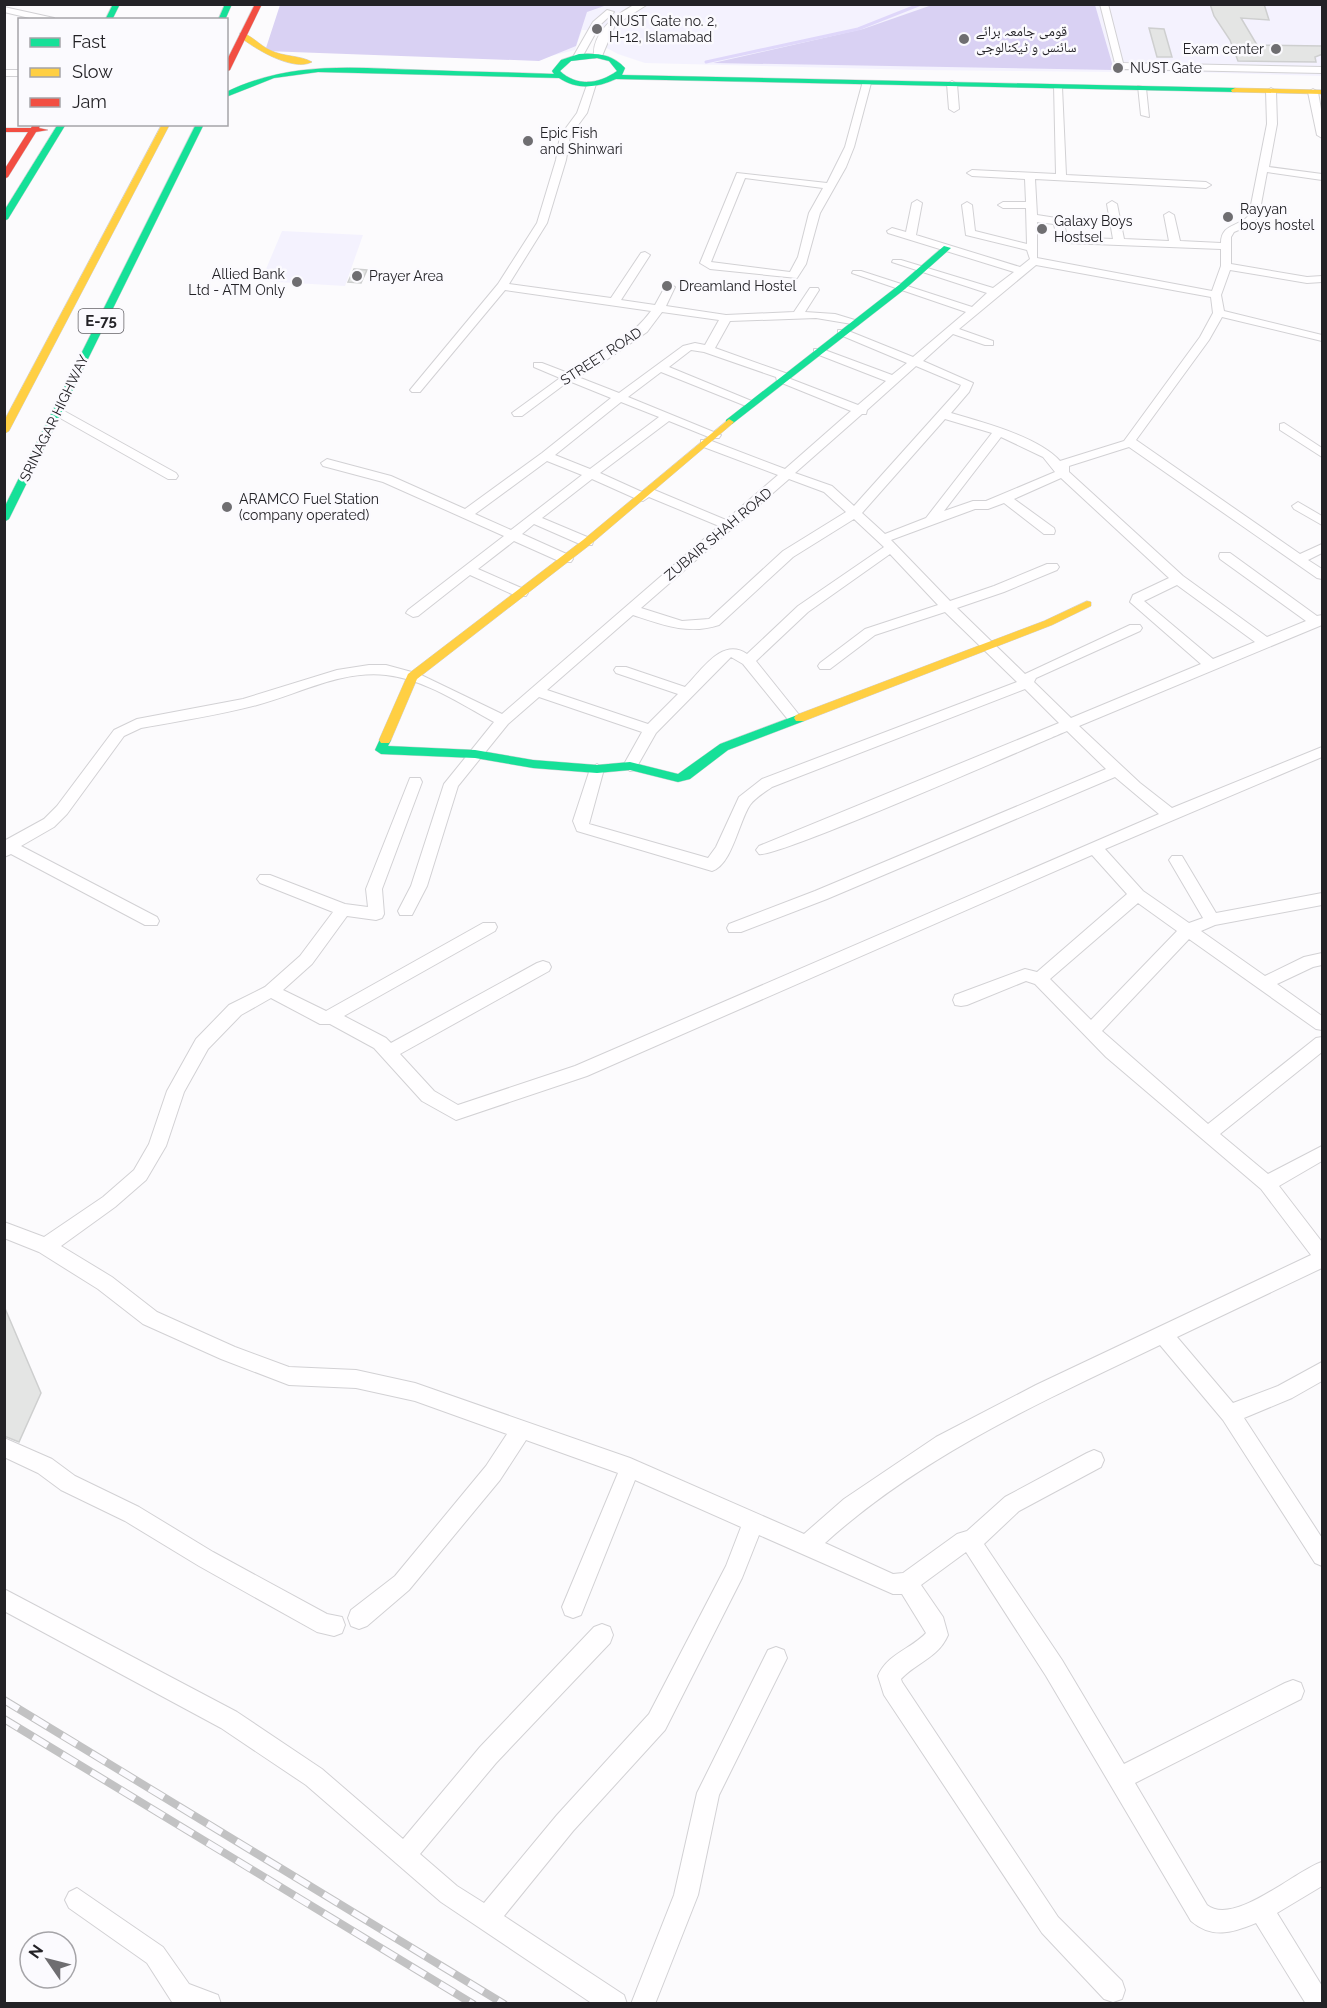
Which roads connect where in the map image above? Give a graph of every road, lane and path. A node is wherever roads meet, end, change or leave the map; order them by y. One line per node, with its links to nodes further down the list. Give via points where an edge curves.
1 (117, 4): 10 (main road)
2 (132, 4): 11 (main road)
3 (229, 4): 12 (main road)
4 (259, 4): 13 (main road)
5 (624, 4): 15 (street, via 596,24)
6 (644, 4): 14 (street, via 606,28)
7 (1104, 4): 17 (street, via 1120,67)
8 (4, 9): 9 (street)
9 (42, 18)
10 (109, 18)
11 (125, 18)
12 (222, 18)
13 (243, 35): 16 (main road); 18 (main road, via 269,55 299,61)
14 (597, 56): 15 (main road); 19 (main road, via 620,65)
15 (578, 57): 18 (main road, via 568,59)
16 (228, 66)
17 (1323, 70)
18 (557, 71): 21 (main road, via 571,82); 27 (main road, via 316,69 262,78)
19 (617, 77): 20 (main road); 21 (main road)
20 (866, 83): 22 (main road); 44 (street, via 851,144)
21 (591, 84): 70 (street, via 582,113 565,136 542,223)
22 (952, 84): 23 (main road); 28 (street)
23 (1057, 87): 24 (main road); 42 (street)
24 (1141, 88): 25 (main road); 29 (street)
25 (1271, 91): 26 (main road); 37 (street, via 1272,124)
26 (1318, 92): 35 (street)
27 (228, 94)
28 (954, 109)
29 (1146, 115)
30 (165, 126): 104 (main road, E-75)
31 (199, 126): 98 (main road, SRINAGAR HIGHWAY / E-75)
32 (4, 130): 33 (main road)
33 (32, 131): 34 (main road); 36 (main road); 40 (main road)
34 (58, 131): 53 (main road)
35 (1323, 135)
36 (4, 138)
37 (1264, 170): 41 (street); 59 (street, via 1254,215 1249,222 1230,230)
38 (972, 173): 39 (street)
39 (1030, 176): 42 (street); 49 (street)
40 (4, 177)
41 (1323, 177)
42 (1061, 178): 43 (street)
43 (1206, 185)
44 (828, 186): 44 (street, via 741,175 705,263 793,276 801,267 812,219)
45 (917, 203): 56 (street)
46 (1112, 204): 57 (street)
47 (967, 205): 61 (street, via 970,233)
48 (1003, 205): 49 (street)
49 (1032, 205): 52 (street)
50 (1059, 208): 54 (street)
51 (1169, 215): 58 (street)
52 (1032, 218): 54 (street); 61 (street)
53 (4, 219)
54 (1056, 220): 57 (street, via 1061,223 1062,239)
55 (892, 231): 56 (street)
56 (911, 236): 60 (street)
57 (1119, 242): 58 (street)
58 (1174, 243): 59 (street)
59 (1224, 246): 65 (street)
60 (947, 248): 66 (main road); 67 (street)
61 (1032, 248): 63 (street)
62 (645, 255): 76 (street)
63 (1034, 261): 67 (street, ZUBAIR SHAH ROAD); 75 (street)
64 (897, 262): 66 (street)
65 (1226, 266): 69 (street, via 1307,280); 75 (street)
66 (923, 270): 72 (main road); 74 (street)
67 (1023, 271): 74 (street, ZUBAIR SHAH ROAD)
68 (857, 273): 72 (street)
69 (1323, 279)
70 (502, 286): 76 (street); 95 (street)
71 (670, 287): 77 (street, STREET ROAD)
72 (902, 287): 78 (street); 82 (main road)
73 (814, 290): 80 (street)
74 (995, 292): 78 (street, ZUBAIR SHAH ROAD)
75 (1216, 295): 79 (street)
76 (614, 302): 77 (street)
77 (659, 308): 81 (street); 92 (street, STREET ROAD, via 643,330)
78 (974, 311): 83 (street, ZUBAIR SHAH ROAD)
79 (1219, 313): 85 (street); 107 (street)
80 (797, 316): 81 (street); 82 (street, via 835,317)
81 (726, 318): 87 (street)
82 (854, 323): 84 (main road)
83 (952, 330): 86 (street); 89 (street, ZUBAIR SHAH ROAD)
84 (842, 332): 88 (main road); 89 (street)
85 (1323, 338)
86 (989, 343)
87 (708, 350): 91 (street, via 687,348); 93 (street)
88 (818, 351): 93 (main road); 94 (street)
89 (917, 361): 94 (street, ZUBAIR SHAH ROAD); 101 (street, via 967,383)
90 (538, 365): 92 (street)
91 (661, 368): 96 (street); 97 (street)
92 (568, 377): 96 (street); 100 (street, STREET ROAD)
93 (782, 377): 97 (main road); 99 (street)
94 (894, 380): 99 (street, ZUBAIR SHAH ROAD)
95 (416, 390)
96 (620, 398): 102 (street); 109 (street)
97 (750, 404): 106 (main road)
98 (57, 411): 114 (street); 120 (main road, SRINAGAR HIGHWAY / E-75)
99 (861, 411): 111 (street, ZUBAIR SHAH ROAD)
100 (518, 413)
101 (943, 414): 105 (street); 118 (street)
102 (667, 417): 106 (street); 113 (street)
103 (1284, 427): 108 (street)
104 (4, 431)
105 (999, 432): 112 (street, via 1047,454); 122 (street)
106 (710, 439): 111 (street); 115 (main road)
107 (1131, 443): 112 (street, via 1063,464); 132 (street)
108 (1323, 453)
109 (546, 456): 113 (street); 119 (street)
110 (327, 463): 119 (street, via 387,479)
111 (790, 473): 118 (street, via 828,489); 124 (street, ZUBAIR SHAH ROAD)
112 (1063, 473): 116 (street); 136 (street)
113 (591, 474): 115 (street); 121 (street)
114 (172, 476)
115 (645, 494): 124 (street); 127 (main road)
116 (1005, 498): 122 (street); 125 (street)
117 (1298, 506): 123 (street)
118 (856, 512): 128 (street); 140 (street, via 788,554 714,622 703,627 678,625)
119 (466, 514): 126 (street)
120 (4, 519)
121 (535, 520): 126 (street); 127 (street)
122 (931, 520): 128 (street)
123 (1323, 520)
124 (729, 526): 140 (street, ZUBAIR SHAH ROAD)
125 (1049, 531)
126 (514, 535): 131 (street); 134 (street)
127 (588, 542): 131 (main road)
128 (887, 543): 139 (street); 146 (street, via 802,609)
129 (1323, 548): 132 (street)
130 (1225, 556): 142 (street)
131 (566, 559): 137 (main road)
132 (1299, 559): 135 (street)
133 (1052, 567): 139 (street)
134 (470, 570): 137 (street); 141 (street)
135 (1323, 575)
136 (1178, 579): 144 (street); 147 (street, via 1137,602)
137 (520, 594): 150 (main road)
138 (1087, 604): 145 (main road)
139 (948, 607): 145 (street); 148 (street, via 870,632)
140 (630, 609): 152 (street, ZUBAIR SHAH ROAD)
141 (413, 613)
142 (1320, 621): 144 (street)
143 (1135, 627): 151 (street, via 1031,675)
144 (1266, 643): 147 (street)
145 (988, 645): 151 (street); 154 (main road)
146 (748, 661): 153 (street, via 735,652 727,653); 154 (street)
147 (1211, 665): 156 (street)
148 (825, 666)
149 (621, 670): 153 (street)
150 (412, 677): 155 (street); 158 (main road, via 381,750); 166 (street, via 388,670 355,671 260,700 137,724 119,733 49,823)
151 (1027, 683): 156 (street); 161 (street, via 767,783 744,801 712,866 582,826)
152 (536, 691): 155 (street, ZUBAIR SHAH ROAD); 157 (street)
153 (686, 692): 157 (street)
154 (795, 719): 160 (main road, via 724,747 686,776)
155 (503, 721): 158 (street, ZUBAIR SHAH ROAD)
156 (1070, 725): 162 (street); 167 (street)
157 (650, 730): 160 (street)
158 (475, 754): 161 (main road); 173 (street, ZUBAIR SHAH ROAD, via 451,784)
159 (1320, 758): 164 (street)
160 (630, 766): 161 (main road)
161 (597, 769)
162 (1117, 770): 164 (street); 177 (street)
163 (416, 782): 172 (street, via 374,889 376,914)
164 (1170, 815): 165 (street)
165 (1095, 848): 170 (street); 189 (street, via 581,1071 456,1113 428,1096)
166 (6, 849): 175 (street)
167 (764, 850)
168 (1177, 860): 174 (street)
169 (265, 879): 172 (street)
170 (1137, 895): 178 (street); 181 (street)
171 (1323, 899): 174 (street)
172 (343, 910): 183 (street, via 306,960)
173 (406, 911)
174 (1212, 920): 178 (street)
175 (150, 921)
176 (489, 927): 185 (street)
177 (735, 928)
178 (1187, 932): 182 (street); 187 (street)
179 (1323, 959): 182 (street, via 1310,961)
180 (543, 967): 189 (street)
181 (1040, 979): 184 (street, via 1024,975); 187 (street)
182 (1263, 984): 186 (street)
183 (271, 991): 185 (street, via 321,1018); 194 (street, via 235,1010 202,1044 176,1091 157,1146 140,1175)
184 (961, 1000)
185 (331, 1017): 189 (street, via 380,1043)
186 (1323, 1024)
187 (1090, 1032): 190 (street)
188 (1323, 1043): 190 (street)
189 (388, 1053)
190 (1209, 1133): 192 (street)
191 (1323, 1153): 192 (street)
192 (1267, 1184): 195 (street)
193 (4, 1230): 194 (street)
194 (46, 1246): 199 (street, via 105,1283 150,1318 289,1376 356,1378 415,1392)
195 (1323, 1257): 196 (street)
196 (1163, 1334): 198 (street); 205 (street, via 943,1444 851,1506)
197 (1323, 1371): 198 (street, via 1285,1392)
198 (1230, 1414): 206 (street)
199 (522, 1429): 202 (street); 210 (street, via 493,1473 402,1584)
200 (4, 1447): 211 (street, via 45,1466 68,1483 132,1514 325,1624)
201 (1094, 1460): 204 (street, via 1012,1504)
202 (630, 1468): 203 (street); 209 (street)
203 (753, 1522): 205 (street); 220 (street, via 735,1571 657,1722 565,1822)
204 (971, 1542): 207 (street, via 964,1541); 215 (street, via 1054,1668)
205 (807, 1546): 207 (street, via 893,1584)
206 (1323, 1556)
207 (907, 1583): 221 (street, via 935,1625 937,1635 933,1644 894,1667 890,1676 892,1687 1050,1924)
208 (4, 1599): 216 (street, via 229,1720 314,1777)
209 (573, 1607)
210 (359, 1618)
211 (334, 1625)
212 (602, 1635): 216 (street, via 447,1800)
213 (776, 1658): 225 (street, via 708,1793 686,1896)
214 (1293, 1691): 215 (street)
215 (1118, 1779): 219 (street, via 1199,1913 1209,1921 1220,1922)
216 (404, 1856): 220 (street)
217 (1323, 1873): 219 (street)
218 (77, 1900): 222 (street, via 155,1955)
219 (1261, 1910): 226 (street)
220 (486, 1920): 224 (street)
221 (1113, 1990)
222 (178, 1998): 223 (street)
223 (209, 2004)
224 (615, 2004)
225 (643, 2004)
226 (1320, 2004)

